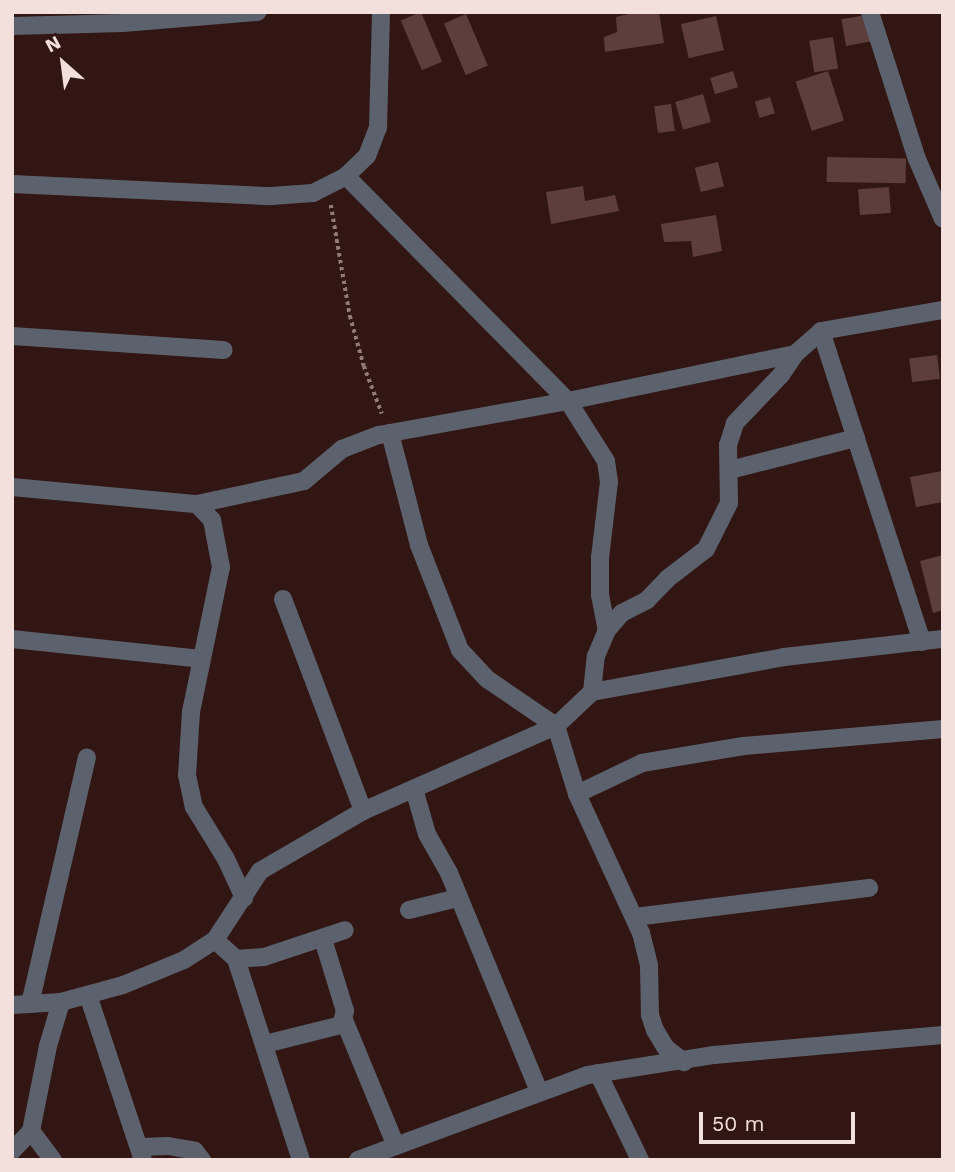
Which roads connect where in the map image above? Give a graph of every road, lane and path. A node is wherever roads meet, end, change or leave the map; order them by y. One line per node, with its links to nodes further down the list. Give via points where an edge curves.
1 (258, 12): 4 (street)
2 (381, 12): 6 (street, via 378,128 367,156)
3 (870, 12): 9 (street, via 917,159)
4 (222, 14): 5 (street)
5 (12, 26)
6 (346, 176): 8 (street); 15 (street)
7 (12, 184): 8 (street, via 271,197 313,193)
8 (327, 186): 16 (path, via 350,316)
9 (943, 219)
10 (943, 310): 11 (street)
11 (821, 331): 14 (street); 17 (street)
12 (12, 336): 13 (street)
13 (224, 351)
14 (794, 354): 15 (street); 18 (street, via 781,375 735,423 729,445)
15 (568, 401): 16 (street); 22 (street, via 606,461 609,482 600,570)
16 (390, 433): 20 (street, via 342,449 304,481); 28 (street, via 419,545 460,650 487,679)
17 (856, 438): 18 (street); 25 (street)
18 (730, 470): 22 (street, via 729,503 706,549 647,600 622,613)
19 (12, 487): 20 (street)
20 (197, 504): 26 (street, via 212,520 221,566)
21 (284, 599): 33 (street)
22 (607, 630): 27 (street, via 596,656)
23 (12, 639): 26 (street)
24 (943, 639): 25 (street)
25 (922, 642): 27 (street, via 784,657)
26 (201, 659): 35 (street, via 186,756 189,791)
27 (592, 692): 28 (street)
28 (556, 726): 31 (street); 32 (street)
29 (943, 729): 32 (street, via 744,746 642,763)
30 (87, 758): 45 (street)
31 (414, 789): 33 (street); 36 (street, via 427,834)
32 (577, 794): 38 (street)
33 (363, 811): 35 (street, via 260,871)
34 (869, 888): 38 (street)
35 (244, 898): 41 (street)
36 (458, 898): 37 (street); 51 (street)
37 (409, 910)
38 (635, 917): 49 (street, via 649,965 653,1022 666,1048)
39 (345, 930): 40 (street)
40 (323, 939): 42 (street, via 264,957); 46 (street)
41 (215, 940): 42 (street); 43 (street, via 184,960)
42 (236, 959): 48 (street)
43 (88, 995): 44 (street); 55 (street)
44 (61, 1002): 45 (street); 52 (street)
45 (21, 1004)
46 (344, 1020): 48 (street, via 341,1026); 53 (street)
47 (943, 1035): 49 (street, via 714,1055)
48 (265, 1044): 58 (street)
49 (684, 1062): 50 (street)
50 (598, 1073): 51 (street); 60 (street)
51 (539, 1091): 53 (street)
52 (31, 1131): 54 (street); 56 (street)
53 (396, 1146): 59 (street)
54 (12, 1151)
55 (142, 1154): 57 (street, via 168,1146 195,1152)
56 (53, 1160)
57 (202, 1160)
58 (301, 1160)
59 (358, 1160)
60 (640, 1160)

